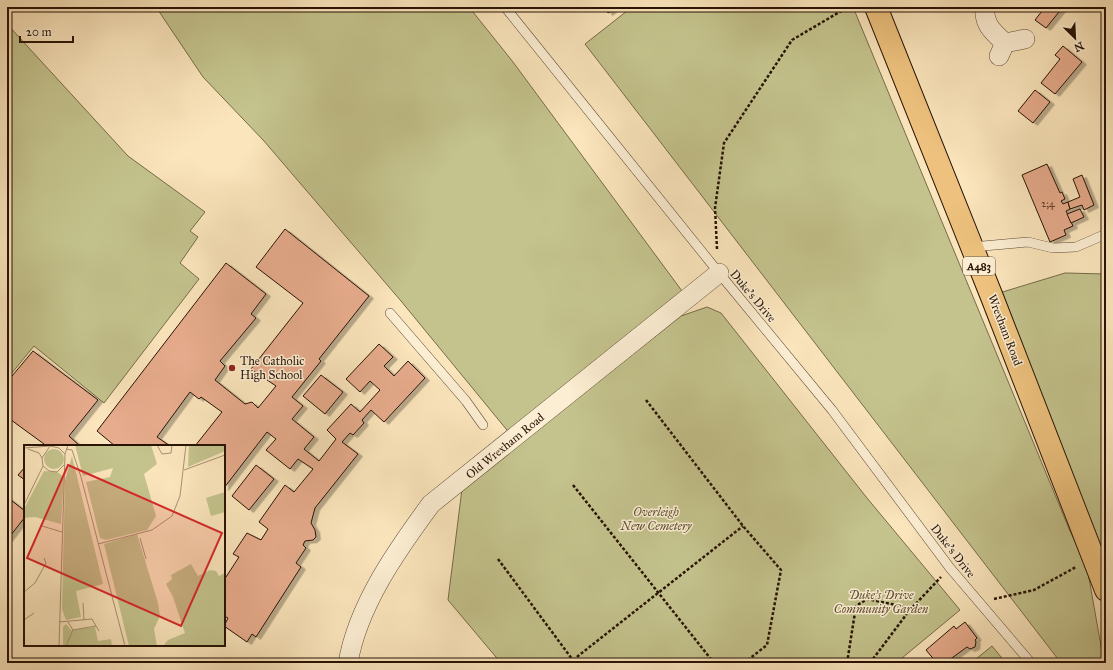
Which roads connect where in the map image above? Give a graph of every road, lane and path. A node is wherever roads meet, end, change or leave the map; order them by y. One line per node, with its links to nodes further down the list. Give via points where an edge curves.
1 (505, 7): 8 (lane, Duke's Drive)
2 (848, 7): 8 (path, via 792,40 724,143 715,208)
3 (876, 7): 7 (highway, Wrexham Road / A483)
4 (986, 7): 5 (street, via 984,16 1002,49)
5 (1025, 39)
6 (1106, 234): 7 (lane, via 1076,247 1053,248 1028,242)
7 (972, 247): 14 (highway, Wrexham Road / A483, via 1082,525)
8 (719, 273): 16 (lane, Duke's Drive, via 832,410); 22 (street, Old Wrexham Road, via 432,504 399,546 375,591 352,641)
9 (390, 313): 11 (lane, via 466,401)
10 (646, 400): 13 (path)
11 (483, 425)
12 (573, 485): 18 (path)
13 (743, 526): 18 (path); 24 (path, via 781,570 767,645)
14 (1092, 557): 17 (highway, Wrexham Road / A483); 19 (path, via 1034,590)
15 (498, 559): 21 (path)
16 (950, 568): 19 (lane, Duke's Drive); 20 (path)
17 (1106, 588)
18 (659, 593): 21 (path); 23 (path)
19 (980, 603): 27 (lane, Duke's Drive)
20 (909, 611): 25 (path, via 901,606 866,599 856,606); 26 (path)
21 (574, 662)
22 (348, 663)
23 (714, 663)
24 (744, 663)
25 (847, 663)
26 (870, 663)
27 (1031, 663)

